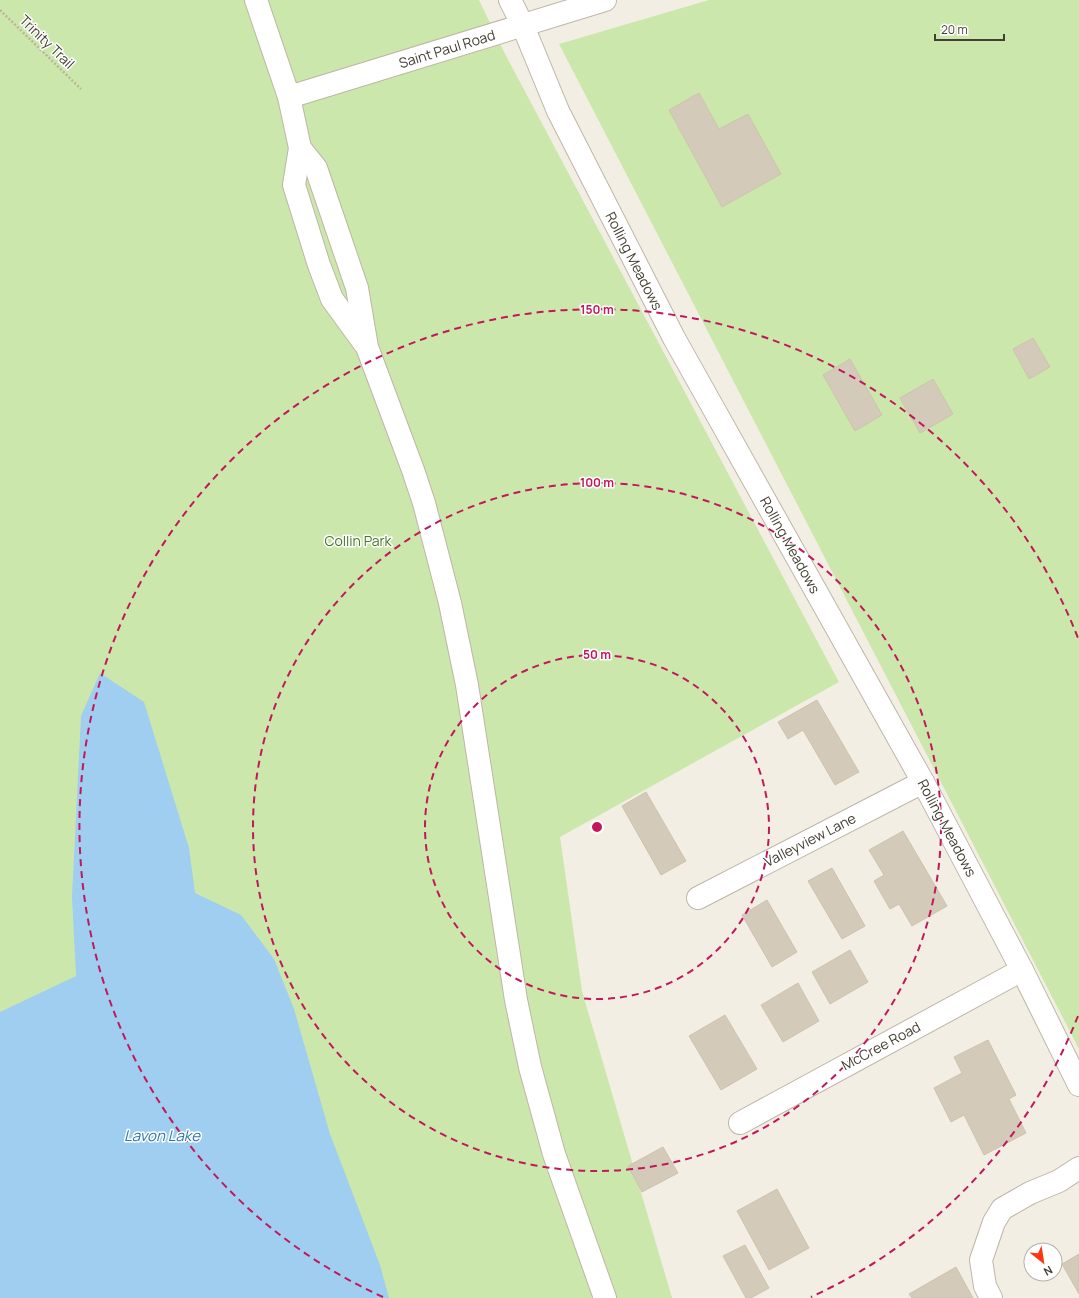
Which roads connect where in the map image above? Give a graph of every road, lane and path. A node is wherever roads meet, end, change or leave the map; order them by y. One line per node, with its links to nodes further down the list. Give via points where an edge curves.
1 (256, 0): 7 (street)
2 (510, 0): 5 (street, Rolling Meadows)
3 (605, 0): 5 (street, Saint Paul Road)
4 (0, 10): 6 (path, Trinity Trail)
5 (523, 26): 7 (street, Saint Paul Road); 8 (street, Rolling Meadows, via 558,111 674,338)
6 (81, 89)
7 (289, 97): 14 (street, via 300,148 316,168 357,288 367,347 424,503 450,603 467,685 516,1000 530,1067 554,1154)
8 (923, 782): 9 (street, Valleyview Lane); 10 (street, Rolling Meadows)
9 (698, 898)
10 (1022, 970): 11 (street, Rolling Meadows); 12 (street, McCree Road)
11 (1079, 1085)
12 (740, 1123)
13 (1079, 1168): 15 (street, via 1060,1181 1030,1193 1002,1209 994,1222 981,1260 985,1286)
14 (605, 1298)
15 (991, 1298)

